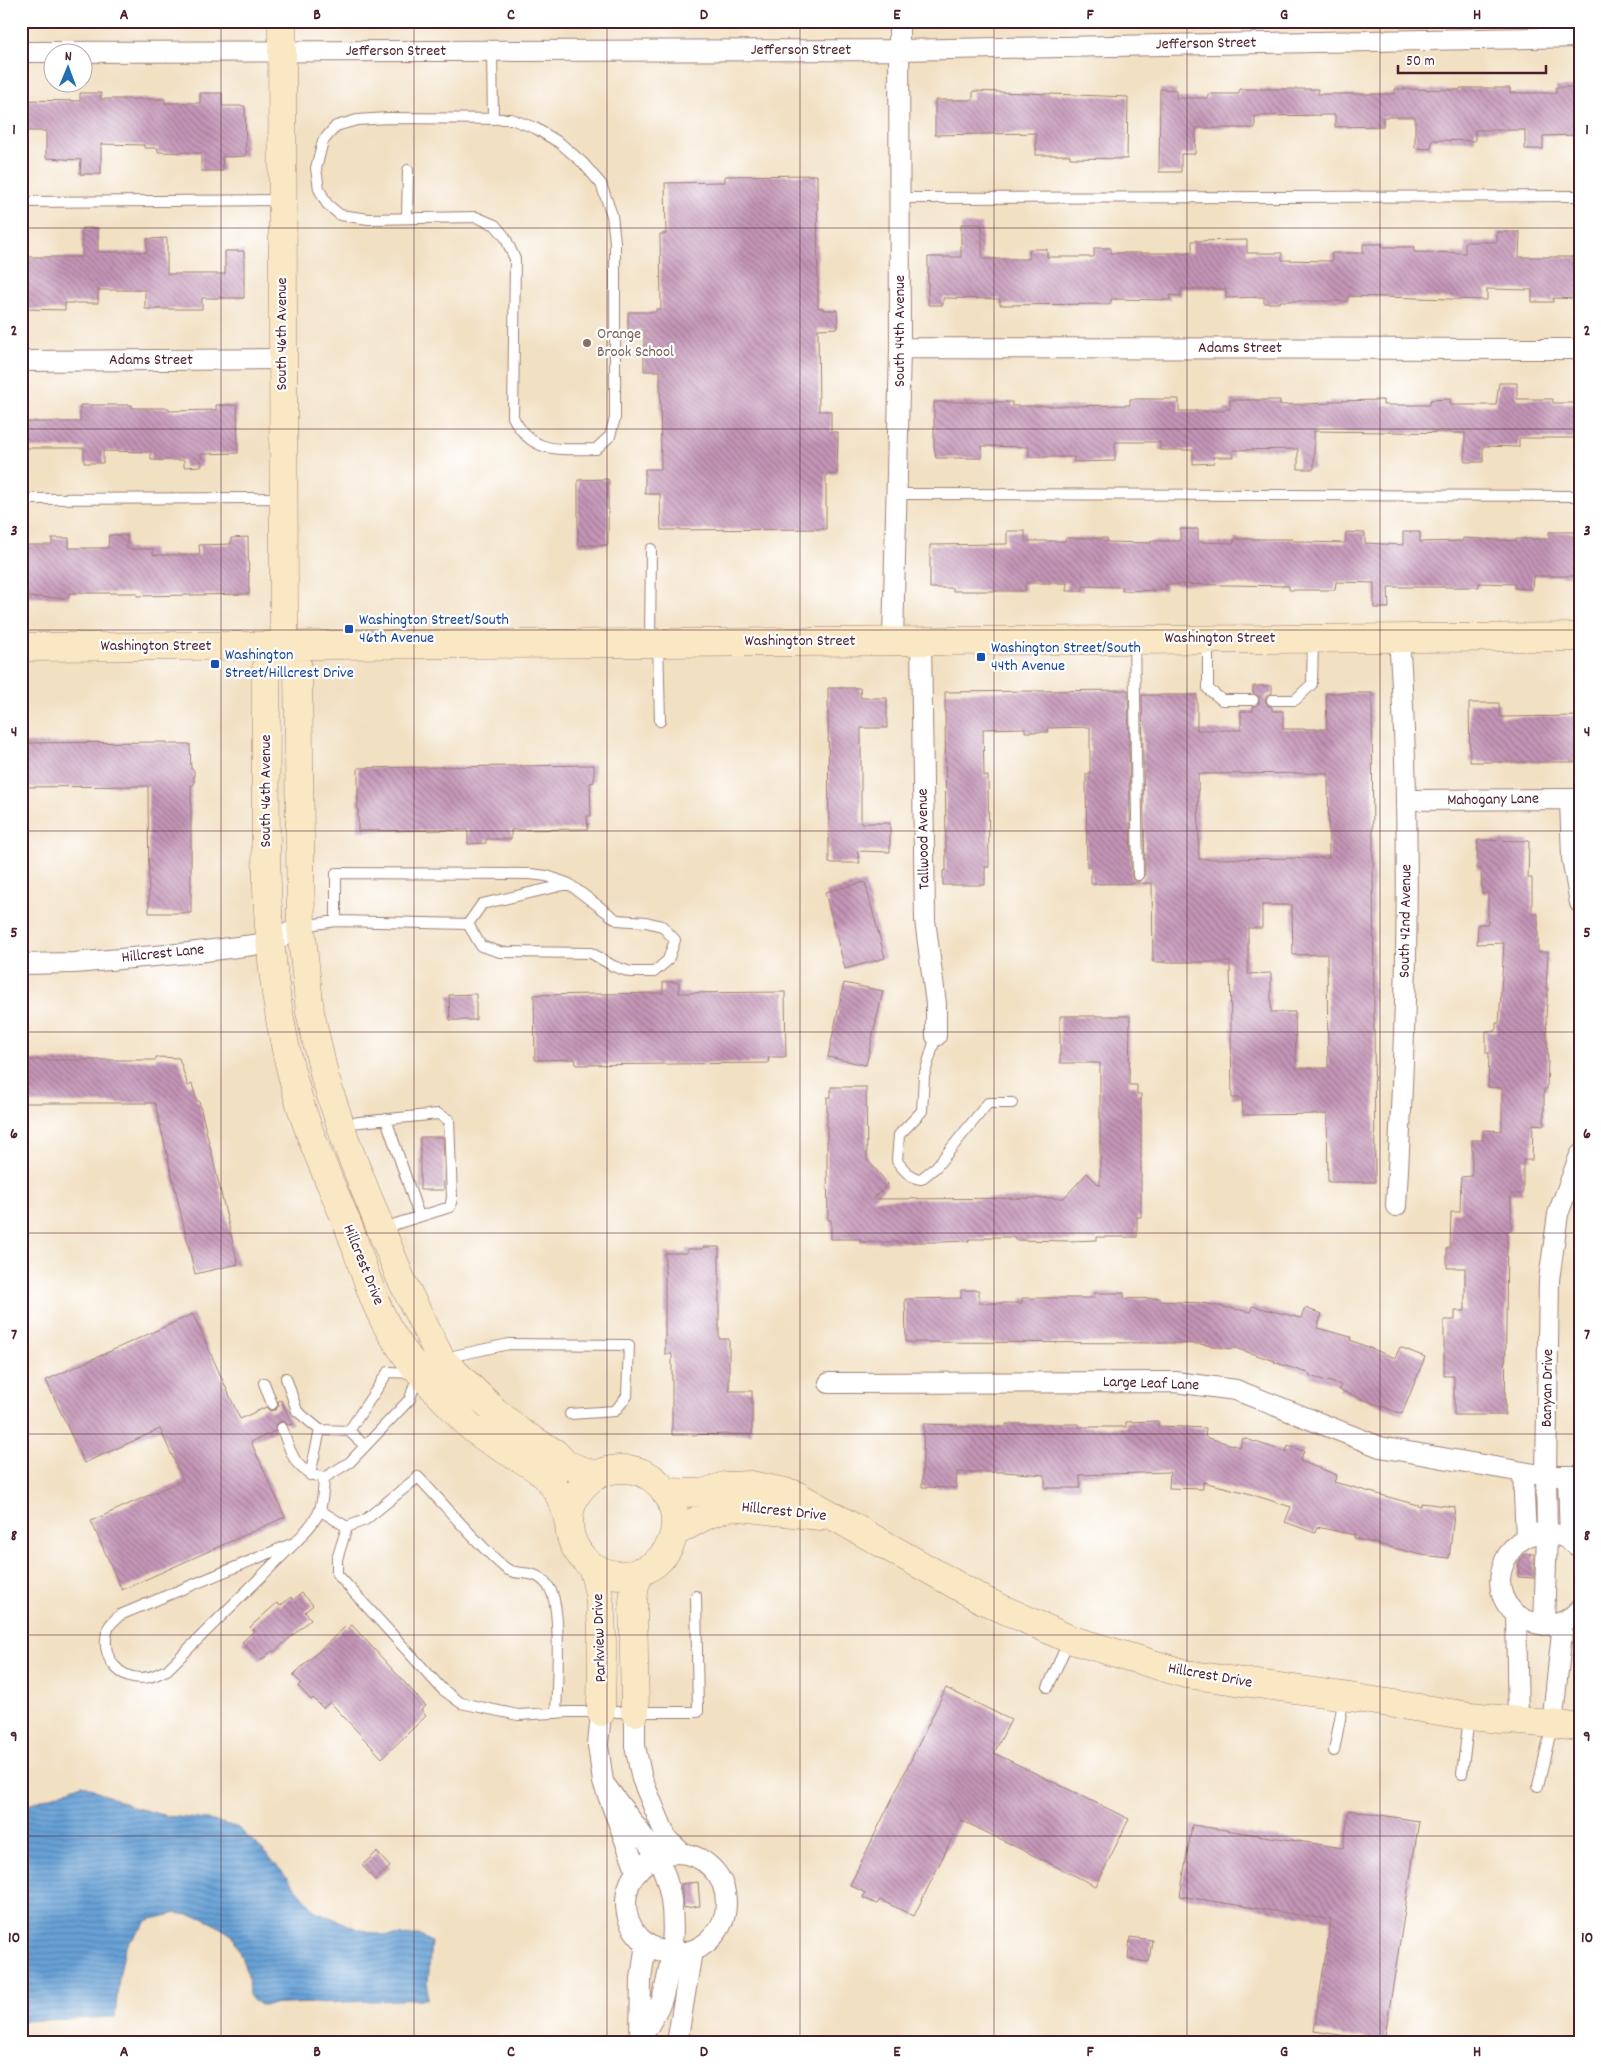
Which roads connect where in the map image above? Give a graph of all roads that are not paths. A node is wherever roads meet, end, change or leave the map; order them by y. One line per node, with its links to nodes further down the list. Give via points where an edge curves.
1 (282, 21): 7 (street, South 46th Avenue)
2 (899, 21): 4 (street, South 44th Avenue)
3 (1580, 37): 4 (street, Jefferson Street)
4 (899, 50): 5 (street, Jefferson Street); 11 (street, South 44th Avenue)
5 (492, 51): 7 (street, Jefferson Street); 8 (lane)
6 (21, 52): 7 (street, Jefferson Street)
7 (282, 52): 12 (street, South 46th Avenue)
8 (494, 118): 14 (lane, via 357,120 336,126 323,141 316,168 319,189 327,204 340,215 369,219); 14 (lane, via 511,119 535,128 560,143 600,184 612,215 615,242 615,418 610,436 596,449 550,449 521,433 513,417 515,259 505,238 495,226 476,217)
9 (408, 170): 14 (lane)
10 (1580, 196): 11 (lane)
11 (900, 198): 15 (street, South 44th Avenue)
12 (282, 200): 13 (lane); 17 (street, South 46th Avenue)
13 (21, 202)
14 (407, 218)
15 (900, 348): 16 (street, Adams Street); 19 (street, South 44th Avenue)
16 (1580, 349)
17 (281, 359): 18 (street, Adams Street); 21 (street, South 46th Avenue)
18 (21, 361)
19 (897, 494): 20 (lane); 29 (street, South 44th Avenue)
20 (1580, 496)
21 (283, 498): 22 (lane); 32 (street, South 46th Avenue)
22 (21, 499)
23 (651, 550): 31 (lane)
24 (1399, 637): 25 (street, Washington Street); 26 (street, Washington Street); 38 (street, South 42nd Avenue)
25 (1580, 637)
26 (1313, 638): 28 (street, Washington Street); 35 (lane, via 1312,684 1295,700)
27 (1134, 639): 28 (street, Washington Street); 30 (street, Washington Street); 39 (lane)
28 (1208, 639): 34 (lane, via 1208,690 1222,700)
29 (893, 640): 30 (street, Washington Street); 31 (street, Washington Street)
30 (921, 640): 47 (street, Tallwood Avenue, via 924,920 936,1004)
31 (654, 642): 32 (street, Washington Street); 36 (lane)
32 (285, 646): 33 (street, Washington Street); 44 (street, South 46th Avenue, via 298,667); 45 (street, South 46th Avenue, via 266,669)
33 (21, 647)
34 (1253, 700)
35 (1272, 700)
36 (660, 721)
37 (1575, 799): 38 (street, Mahogany Lane); 41 (street, via 1572,858)
38 (1406, 800): 52 (street, South 42nd Avenue, via 1404,1060)
39 (1138, 875)
40 (569, 884): 42 (lane, via 530,874 336,873); 43 (lane, via 482,904); 43 (lane, via 617,920 662,926 675,940 668,960 654,972 630,972 591,953 500,952 481,946)
41 (1580, 902)
42 (336, 921): 43 (lane); 44 (lane)
43 (468, 924)
44 (301, 927): 45 (street, Hillcrest Lane); 50 (street, Hillcrest Drive, via 310,1012 325,1078)
45 (269, 943): 46 (street, Hillcrest Lane, via 74,963); 55 (street, Hillcrest Drive, via 280,1022 294,1086 317,1155 394,1339)
46 (21, 964)
47 (936, 1036): 48 (lane, via 924,1076 922,1111 899,1135 897,1162 905,1171 921,1179 936,1167 988,1103)
48 (1012, 1103)
49 (386, 1119): 50 (lane); 53 (lane); 53 (lane, via 438,1114 449,1120 450,1208)
50 (340, 1124): 54 (street, Hillcrest Drive)
51 (1580, 1155): 68 (street, Banyan Drive, via 1558,1214 1549,1280)
52 (1396, 1206)
53 (419, 1216): 54 (lane)
54 (380, 1229): 55 (street, Hillcrest Drive)
55 (429, 1366): 60 (lane, via 509,1344 629,1346 627,1396 615,1411); 63 (lane, via 388,1372); 64 (lane, via 410,1399); 67 (street, Hillcrest Drive, via 520,1432 555,1453 565,1464); 73 (street, Hillcrest Drive, via 475,1431 540,1470 555,1485)
56 (286, 1378): 62 (lane, via 297,1411)
57 (264, 1383): 59 (lane)
58 (829, 1383): 65 (street, Large Leaf Lane, via 1175,1382 1236,1390 1380,1448)
59 (272, 1404)
60 (570, 1414)
61 (282, 1428): 66 (lane, via 295,1462)
62 (320, 1430): 63 (lane); 66 (lane)
63 (349, 1432): 64 (lane)
64 (365, 1446): 70 (lane, via 350,1462)
65 (1523, 1473): 68 (street, Large Leaf Lane); 78 (street)
66 (310, 1475): 70 (lane)
67 (595, 1476): 71 (street, via 612,1470 630,1469 646,1475); 73 (street, via 581,1487 572,1502)
68 (1546, 1476): 69 (street, Large Leaf Lane); 77 (street, Banyan Drive)
69 (1574, 1476): 80 (street)
70 (324, 1478): 72 (lane)
71 (666, 1492): 74 (street, Hillcrest Drive, via 702,1493 726,1486 751,1485 794,1494); 76 (street, via 675,1516)
72 (321, 1511): 75 (lane); 79 (lane)
73 (568, 1519): 81 (street, Hillcrest Drive, via 570,1537 578,1553)
74 (841, 1519): 76 (street, Hillcrest Drive, via 731,1506); 87 (street, Hillcrest Drive, via 983,1600)
75 (347, 1527): 92 (lane, via 337,1559 337,1574 442,1689 461,1703 491,1710 518,1715); 92 (lane, via 365,1520 418,1477 506,1569 540,1576 551,1590 556,1604)
76 (674, 1533): 82 (street, Hillcrest Drive, via 668,1549)
77 (1547, 1533): 78 (street); 80 (street); 86 (street, Banyan Drive)
78 (1526, 1537): 85 (street, via 1504,1558 1500,1573 1500,1588)
79 (296, 1542): 79 (lane, via 120,1615 108,1627 105,1644 108,1658 116,1670 132,1676 148,1678 167,1670)
80 (1575, 1543)
81 (591, 1565): 82 (street, Hillcrest Drive, via 607,1573 624,1575); 90 (street, Parkview Drive, via 598,1581 600,1602)
82 (641, 1571): 91 (street, Parkview Drive, via 633,1601)
83 (696, 1596): 91 (lane, via 698,1712)
84 (1580, 1609): 86 (street)
85 (1516, 1614): 86 (street, via 1529,1622); 94 (street)
86 (1553, 1624): 95 (street, Banyan Drive)
87 (1069, 1639): 88 (lane); 89 (street, Hillcrest Drive, via 1186,1674)
88 (1048, 1688)
89 (1344, 1696): 93 (street, Hillcrest Drive); 97 (lane)
90 (602, 1712): 91 (lane); 92 (lane); 99 (street, via 598,1745)
91 (635, 1712): 101 (street, via 635,1746 642,1779 666,1839)
92 (556, 1713)
93 (1470, 1716): 94 (street, Hillcrest Drive); 98 (lane)
94 (1518, 1722): 95 (street, Hillcrest Drive)
95 (1552, 1725): 96 (street, Hillcrest Drive); 100 (lane)
96 (1580, 1727)
97 (1334, 1751)
98 (1462, 1774)
99 (603, 1782): 102 (street); 103 (street)
100 (1538, 1786)
101 (682, 1853): 102 (street); 105 (street, via 699,1858 713,1868 723,1883 727,1900 725,1917 717,1933)
102 (656, 1858): 103 (street); 106 (street, via 665,1875 672,1909)
103 (637, 1872): 104 (street, via 629,1886 627,1910 635,1932)
104 (646, 1943): 106 (street); 107 (street)
105 (692, 1951): 106 (street); 108 (street)
106 (670, 1953): 107 (street, via 663,1998)
107 (639, 2042)
108 (677, 2043)

